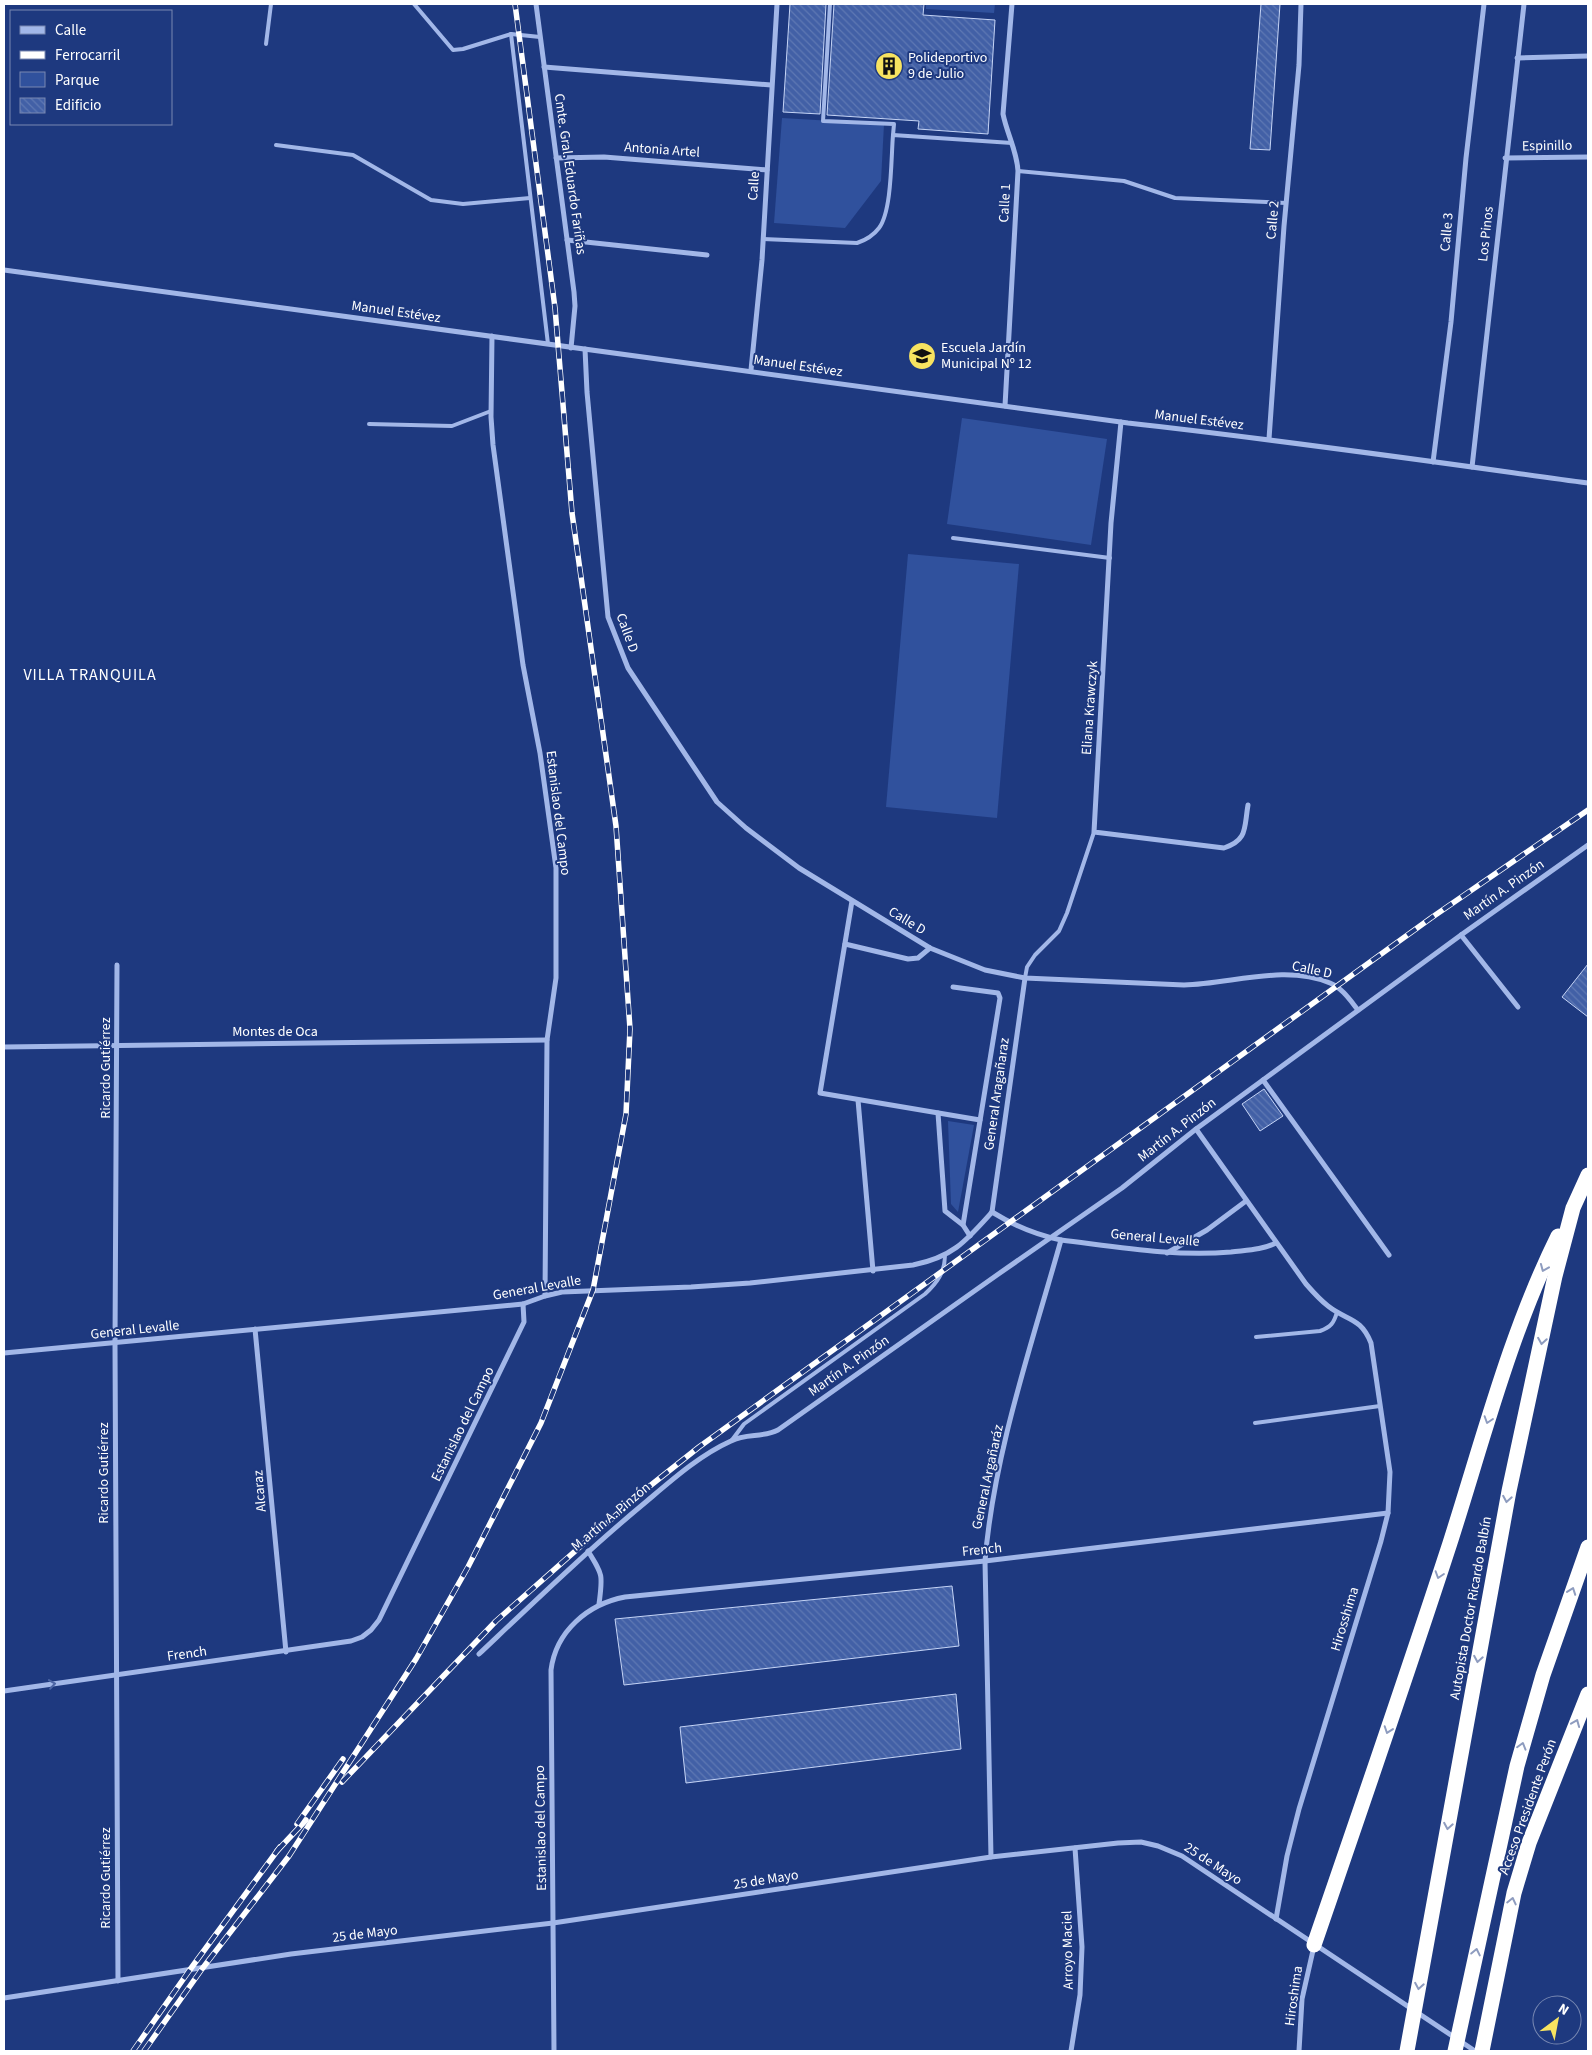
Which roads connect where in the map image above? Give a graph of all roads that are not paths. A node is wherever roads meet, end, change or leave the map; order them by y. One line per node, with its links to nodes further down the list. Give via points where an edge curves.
1 (271, 4): 12 (lane)
2 (414, 4): 10 (lane, via 453,50)
3 (536, 4): 11 (street, Cmte. Gral. Eduardo Fariñas)
4 (776, 4): 16 (street, Calle)
5 (830, 4): 17 (lane, via 823,121 894,124)
6 (1012, 4): 18 (street, Calle 1, via 1003,114)
7 (1301, 4): 26 (street, Calle 2, via 1299,65)
8 (1484, 4): 41 (street, Calle 3)
9 (1524, 4): 14 (street, Los Pinos)
10 (512, 34): 11 (lane); 25 (lane)
11 (540, 37): 15 (street, Cmte. Gral. Eduardo Fariñas)
12 (266, 44)
13 (1588, 56): 14 (street)
14 (1518, 58): 22 (street, Los Pinos)
15 (544, 66): 16 (street); 21 (street, Cmte. Gral. Eduardo Fariñas)
16 (771, 85): 23 (street, Calle)
17 (893, 135): 18 (lane); 27 (lane, via 886,214 869,238 857,243)
18 (1012, 142): 24 (street, Calle 1)
19 (276, 144): 25 (lane, via 353,155 431,200 463,204)
20 (1588, 157): 22 (street, Espinillo)
21 (556, 158): 23 (street, Antonia Artel, via 604,157); 28 (street, Cmte. Gral. Eduardo Fariñas)
22 (1505, 158): 42 (street, Los Pinos)
23 (767, 170): 27 (street, Calle)
24 (1018, 171): 26 (lane, via 1124,181 1175,198); 36 (street, Calle 1)
25 (530, 198): 32 (lane)
26 (1286, 203): 40 (street, Calle 2)
27 (763, 239): 35 (street, Calle)
28 (567, 240): 29 (street); 33 (street, Cmte. Gral. Eduardo Fariñas, via 575,306)
29 (707, 255)
30 (4, 270): 31 (street, Manuel Estévez)
31 (492, 336): 32 (street, Manuel Estévez); 37 (street, Estanislao del Campo)
32 (548, 344): 33 (street, Manuel Estévez)
33 (571, 348): 34 (street, Manuel Estévez)
34 (585, 350): 35 (street, Manuel Estévez); 49 (street, Calle D, via 608,617 628,668 717,802 799,868)
35 (751, 370): 36 (street, Manuel Estévez)
36 (1005, 406): 38 (street, Manuel Estévez)
37 (491, 411): 39 (lane, via 452,426); 58 (street, Estanislao del Campo, via 523,666 540,753 556,868 556,978)
38 (1121, 422): 40 (street, Manuel Estévez); 45 (street, Eliana Krawczyk)
39 (369, 424)
40 (1269, 439): 41 (street, Manuel Estévez)
41 (1433, 462): 42 (street, Manuel Estévez)
42 (1472, 467): 43 (street, Manuel Estévez)
43 (1588, 483)
44 (953, 538): 45 (lane)
45 (1110, 558): 47 (street, Eliana Krawczyk)
46 (1248, 806): 47 (street, via 1242,838 1224,848)
47 (1094, 832): 54 (lane, Eliana Krawczyk, via 1059,931 1035,955)
48 (1588, 845): 50 (street, Martín A. Pinzón)
49 (852, 901): 51 (street); 52 (street, Calle D)
50 (1461, 935): 56 (street); 57 (street, Martín A. Pinzón)
51 (845, 944): 52 (street, via 908,959 918,958); 62 (street, via 820,1093)
52 (930, 948): 54 (street, Calle D, via 984,970)
53 (117, 965): 59 (street, Ricardo Gutiérrez)
54 (1025, 978): 57 (street, Calle D, via 1184,985 1287,975 1331,983); 69 (street, General Aragañaraz)
55 (953, 987): 64 (street, via 998,993 1000,998)
56 (1518, 1007)
57 (1358, 1010): 61 (street, Martín A. Pinzón)
58 (547, 1040): 59 (street, Montes de Oca); 79 (street, Estanislao del Campo)
59 (117, 1045): 60 (street, Montes de Oca); 84 (street, Ricardo Gutiérrez)
60 (4, 1047)
61 (1263, 1080): 65 (street, Martín A. Pinzón); 76 (street)
62 (858, 1100): 63 (street); 78 (street)
63 (938, 1113): 64 (street); 70 (street, via 945,1211)
64 (980, 1120): 70 (street)
65 (1196, 1129): 67 (street); 72 (street, Martín A. Pinzón, via 1122,1188)
66 (1588, 1175): 68 (highway, Autopista Doctor Ricardo Balbín)
67 (1246, 1201): 74 (street); 75 (street, via 1208,1230)
68 (1573, 1208): 106 (highway, one-way to 106, via 1550,1253 1517,1334 1402,1690); 112 (highway, Autopista Doctor Ricardo Balbín, one-way to 112, via 1546,1312 1509,1491)
69 (992, 1212): 71 (street, General Levalle); 72 (street, via 1009,1223)
70 (963, 1225): 71 (street)
71 (970, 1236): 77 (street, General Levalle)
72 (1050, 1238): 73 (street); 88 (street, Martín A. Pinzón)
73 (1062, 1240): 75 (street, General Levalle); 93 (street, General Argañaráz, via 999,1468)
74 (1276, 1243): 75 (street, General Levalle, via 1264,1249 1210,1254); 81 (street, via 1306,1284)
75 (1167, 1253)
76 (1389, 1254)
77 (945, 1255): 78 (street, General Levalle, via 931,1262); 89 (lane, via 938,1282 926,1294 744,1424)
78 (873, 1271): 79 (street, General Levalle, via 691,1288 593,1290)
79 (545, 1296): 80 (street, General Levalle)
80 (523, 1304): 82 (street, General Levalle); 96 (street, Estanislao del Campo, via 524,1322 519,1333 379,1620)
81 (1338, 1312): 83 (lane, via 1334,1323 1320,1331); 86 (street, Hirosshima, via 1366,1330 1371,1342)
82 (255, 1329): 84 (street, General Levalle); 97 (street, Alcaraz)
83 (1256, 1337)
84 (115, 1344): 85 (street, General Levalle); 99 (street, Ricardo Gutiérrez)
85 (4, 1353)
86 (1380, 1406): 87 (lane); 90 (street, Hirosshima, via 1390,1472)
87 (1255, 1423)
88 (778, 1430): 89 (street, M.artín A. Pinzón, via 769,1435)
89 (732, 1440): 92 (street, M.artín A. Pinzón, via 679,1474)
90 (1388, 1513): 93 (street, French); 104 (street, Hirosshima, via 1299,1809)
91 (1588, 1547): 113 (highway, one-way to 91, via 1517,1766 1543,1675)
92 (588, 1551): 94 (street, via 601,1572); 98 (street, M.artín A. Pinzón)
93 (985, 1561): 94 (street, French, via 625,1597); 103 (street, General Argañaráz)
94 (600, 1604): 95 (street, French)
95 (583, 1616): 105 (street, Estanislao del Campo, via 560,1640 552,1658)
96 (371, 1630): 97 (street, French, via 351,1641)
97 (286, 1652): 99 (street, French)
98 (479, 1654)
99 (116, 1676): 100 (street, French, one-way to 99); 107 (street, Ricardo Gutiérrez)
100 (4, 1691)
101 (1588, 1694): 115 (highway, Acceso Presidente Perón, one-way to 101, via 1514,1894 1529,1843)
102 (1075, 1848): 103 (street, 25 de Mayo); 104 (street, 25 de Mayo, via 1141,1842 1158,1846 1182,1856); 110 (street, Arroyo Maciel, via 1082,1947 1080,1995)
103 (991, 1857): 105 (street, 25 de Mayo)
104 (1276, 1919): 106 (street, 25 de Mayo)
105 (553, 1923): 107 (street, 25 de Mayo, via 291,1954); 109 (street, Estanislao del Campo)
106 (1314, 1945): 111 (street, Hiroshima, via 1302,1999); 114 (street, 25 de Mayo)
107 (118, 1981): 108 (street, 25 de Mayo)
108 (4, 1998)
109 (554, 2051)
110 (1071, 2051)
111 (1299, 2051)
112 (1407, 2051)
113 (1455, 2051)
114 (1474, 2051)
115 (1482, 2051)

